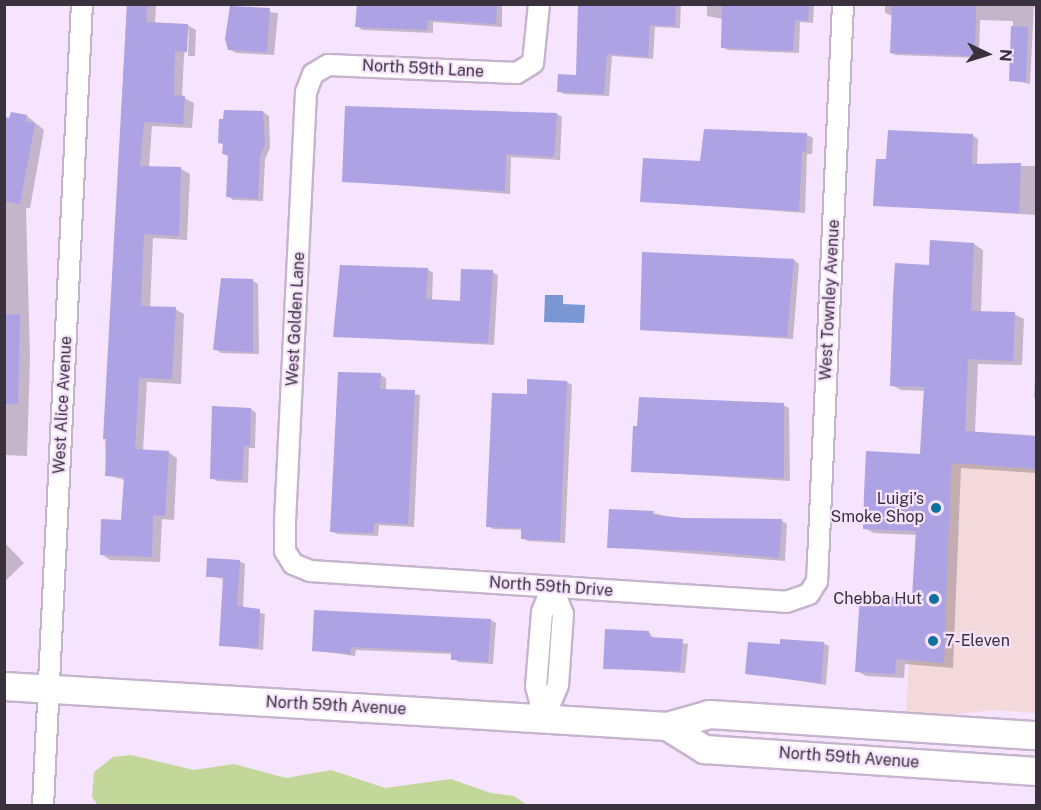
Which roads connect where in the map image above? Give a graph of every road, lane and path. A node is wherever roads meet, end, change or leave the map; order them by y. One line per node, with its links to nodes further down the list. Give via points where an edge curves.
1 (81, 4): 9 (street, West Alice Avenue)
2 (539, 4): 4 (street, North 59th Lane, via 532,63 517,73 328,65)
3 (843, 4): 7 (street, West Townley Avenue, via 817,581)
4 (313, 74): 5 (street, West Golden Lane, via 306,92 285,524 285,551)
5 (293, 564): 6 (street, North 59th Drive, via 310,571)
6 (552, 587): 7 (street, North 59th Drive, via 786,602); 10 (street, via 563,614 558,690)
7 (809, 594)
8 (4, 686): 9 (main road, North 59th Avenue)
9 (50, 689): 10 (main road, North 59th Avenue); 14 (street, West Alice Avenue)
10 (544, 718): 11 (main road, North 59th Avenue)
11 (667, 726): 12 (main road, North 59th Avenue, via 709,714); 13 (main road, North 59th Avenue, via 704,749)
12 (1036, 735)
13 (1036, 771)
14 (43, 806)

